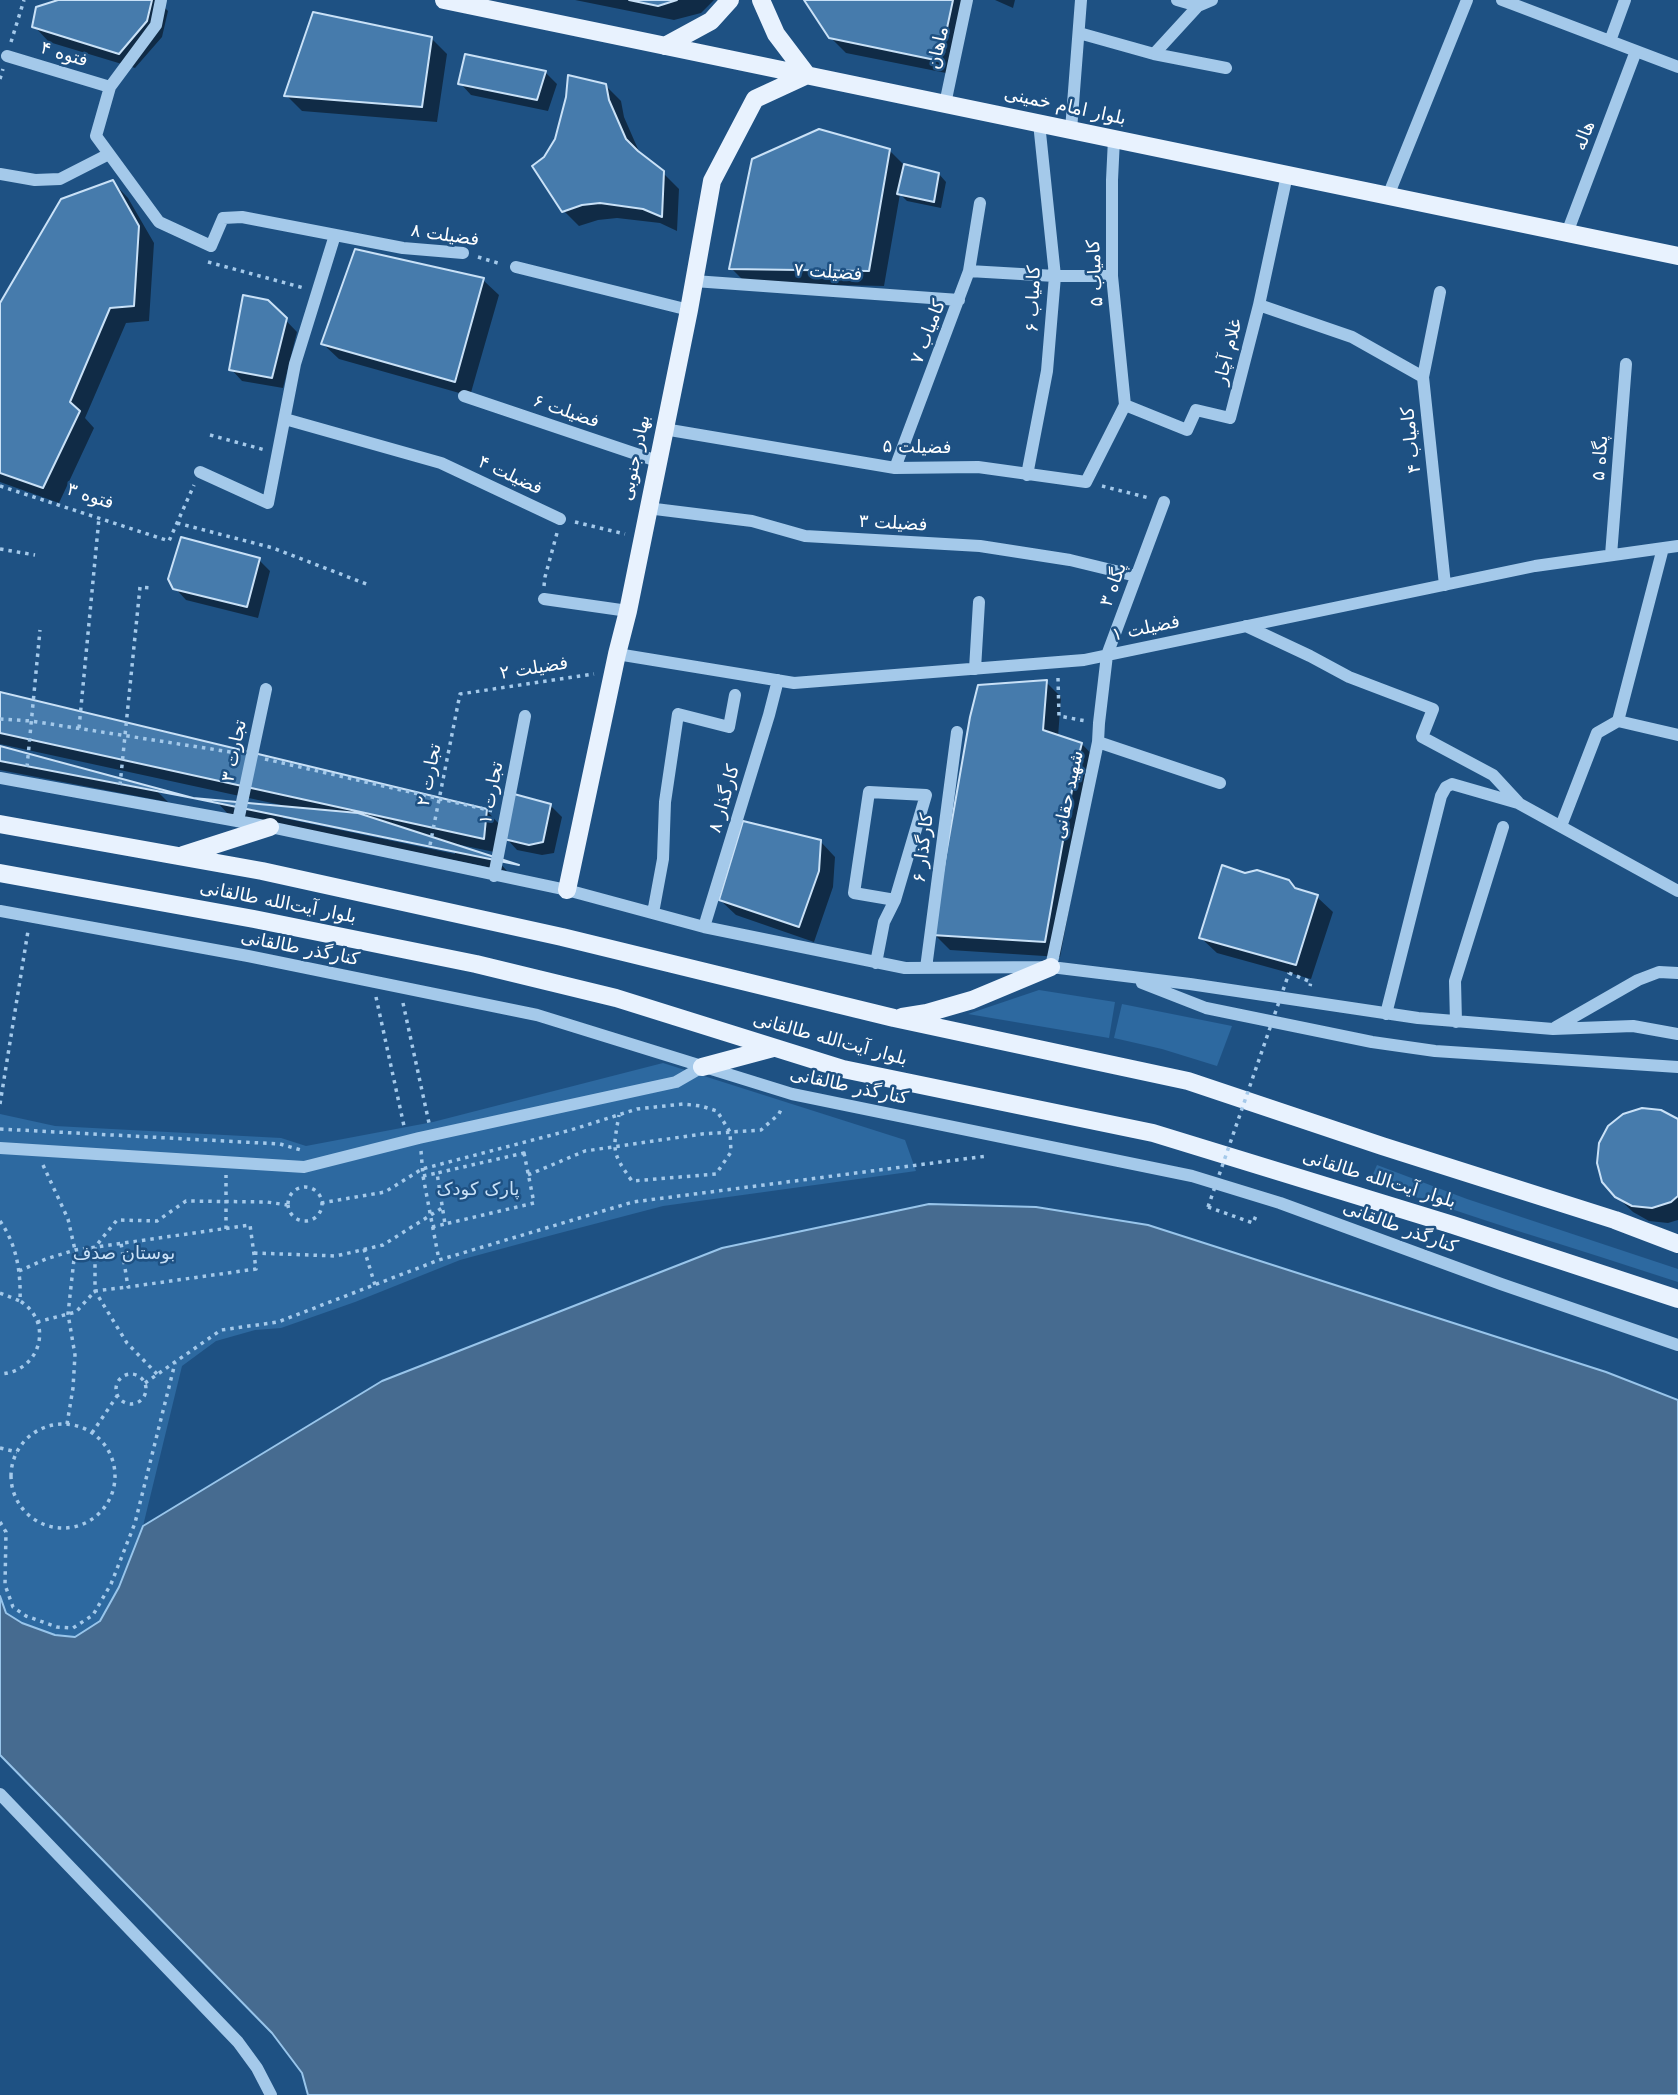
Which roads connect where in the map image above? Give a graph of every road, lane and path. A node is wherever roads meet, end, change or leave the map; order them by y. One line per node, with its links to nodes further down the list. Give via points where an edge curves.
1 (161, 0): 23 (street, via 156,25)
2 (444, 0): 13 (main road, بلوار امام خمینی)
3 (730, 0): 16 (main road, via 711,21)
4 (761, 0): 22 (main road, via 776,34)
5 (967, 0): 24 (street, ماهان)
6 (1081, 0): 14 (street)
7 (1177, 0): 12 (street)
8 (1213, 0): 12 (street)
9 (1467, 0): 31 (street)
10 (1502, 0): 15 (street)
11 (1625, 0): 15 (street)
12 (1199, 3): 18 (street)
13 (480, 4): 16 (main road, بلوار امام خمینی)
14 (1079, 33): 18 (street); 26 (street)
15 (1610, 41): 17 (street)
16 (665, 46): 22 (main road, بلوار امام خمینی)
17 (1636, 51): 20 (street); 33 (street, هاله)
18 (1154, 54): 21 (street)
19 (7, 56): 23 (street, فتوه ۴)
20 (1678, 67)
21 (1226, 68)
22 (807, 75): 24 (main road, بلوار امام خمینی); 42 (main road, بهادر جنوبی, via 755,99 712,181)
23 (110, 87): 28 (street, via 96,136)
24 (945, 104): 25 (main road, بلوار امام خمینی)
25 (1039, 123): 26 (main road, بلوار امام خمینی); 40 (street, کامیاب ۶)
26 (1071, 130): 27 (main road, بلوار امام خمینی)
27 (1114, 139): 30 (main road, بلوار امام خمینی); 41 (street, کامیاب ۵)
28 (109, 154): 29 (street, via 60,179); 34 (street, فضیلت ۸, via 159,222 211,246 223,218 242,217)
29 (0, 174)
30 (1287, 175): 31 (main road, بلوار امام خمینی); 46 (street, غلام آچار)
31 (1388, 196): 33 (main road, بلوار امام خمینی)
32 (980, 204): 39 (street, کامیاب ۷)
33 (1567, 233): 36 (main road, بلوار امام خمینی)
34 (335, 235): 35 (street, فضیلت ۸); 43 (street)
35 (463, 253): 38 (path, فضیلت ۸)
36 (1678, 256)
37 (208, 262): 43 (path)
38 (516, 267): 47 (street)
39 (969, 271): 40 (street); 45 (street, کامیاب ۷)
40 (1055, 276): 41 (street); 59 (street, کامیاب ۶, via 1047,370)
41 (1112, 276): 51 (street, کامیاب ۵)
42 (694, 281): 45 (street, فضیلت ۷); 47 (main road, بهادر جنوبی)
43 (317, 292): 52 (street, via 295,364)
44 (1440, 292): 49 (street, کامیاب ۴)
45 (960, 300): 57 (street, کامیاب ۷)
46 (1259, 304): 49 (street, via 1352,337); 51 (street, غلام آچار, via 1230,418 1196,410 1187,430)
47 (689, 310): 53 (main road, بهادر جنوبی)
48 (1626, 363): 72 (street, پگاه ۵)
49 (1423, 377): 75 (street, کامیاب ۴)
50 (464, 396): 56 (street, فضیلت ۶)
51 (1125, 405): 60 (street)
52 (285, 419): 55 (street); 65 (street, فضیلت ۴, via 442,463)
53 (664, 429): 56 (main road, بهادر جنوبی); 57 (street, فضیلت ۵)
54 (210, 435): 55 (path)
55 (278, 453): 58 (street, via 268,503)
56 (657, 461): 63 (main road, بهادر جنوبی)
57 (895, 468): 59 (street, فضیلت ۵, via 978,467)
58 (200, 472): 66 (path)
59 (1027, 475): 60 (street, فضیلت ۵)
60 (1086, 481): 62 (path)
61 (0, 486): 64 (path, فتوه ۳)
62 (1164, 502): 73 (street, پگاه ۳)
63 (647, 508): 67 (main road, بهادر جنوبی); 73 (street, فضیلت ۳, via 752,522 805,536 980,546)
64 (99, 518): 66 (path, فتوه ۳, via 169,541); 93 (path)
65 (560, 519): 67 (path); 77 (path)
66 (177, 523): 74 (path, via 273,548)
67 (642, 538): 79 (main road, بهادر جنوبی)
68 (1678, 546): 69 (street, فضیلت ۱)
69 (1663, 548): 72 (street, فضیلت ۱); 91 (street)
70 (0, 549): 71 (path)
71 (35, 555)
72 (1611, 555): 75 (street, فضیلت ۱)
73 (1136, 576): 82 (street, پگاه ۳)
74 (369, 585)
75 (1446, 585): 80 (street, فضیلت ۱)
76 (153, 588): 100 (path, via 140,587)
77 (544, 599): 79 (street)
78 (979, 601): 85 (street)
79 (628, 611): 83 (main road, بهادر جنوبی)
80 (1246, 626): 82 (street, فضیلت ۱); 101 (street, via 1349,677 1433,709 1422,737 1493,775)
81 (40, 630): 98 (path)
82 (1107, 655): 84 (street, فضیلت ۱); 92 (street, پگاه ۳)
83 (615, 662): 86 (street, فضیلت ۱); 88 (path, فضیلت ۲); 111 (main road, بهادر جنوبی)
84 (1057, 662): 85 (street, فضیلت ۱); 92 (path, via 1059,716)
85 (975, 669): 86 (street, فضیلت ۱, via 794,683)
86 (778, 680): 116 (street, کارگذار ۸)
87 (266, 690): 102 (street, تجارت ۳)
88 (460, 694): 108 (path, تجارت ۲)
89 (735, 695): 115 (street, via 729,727 678,714)
90 (525, 716): 110 (street, تجارت ۱)
91 (1618, 721): 94 (street); 104 (street, via 1597,733)
92 (1098, 723): 96 (street, شهید حقانی)
93 (79, 728)
94 (1677, 730)
95 (957, 732): 120 (street, کارگذار ۶)
96 (1098, 742): 99 (street); 119 (street, شهید حقانی)
97 (0, 778): 98 (street)
98 (25, 782): 100 (street)
99 (1220, 783)
100 (119, 799): 102 (street)
101 (1518, 803): 104 (street); 126 (street, via 1452,784 1446,787)
102 (238, 821): 105 (street)
103 (0, 824): 107 (main road, بلوار آیت‌الله طالقانی)
104 (1560, 826): 112 (street)
105 (270, 827): 107 (main road); 108 (street)
106 (1503, 827): 128 (street, via 1455,981)
107 (180, 856): 127 (main road, بلوار آیت‌الله طالقانی, via 562,937)
108 (427, 861): 110 (street)
109 (0, 873): 131 (main road, بلوار آیت‌الله طالقانی, via 476,964 616,998)
110 (494, 876): 111 (street)
111 (568, 890): 115 (street)
112 (1678, 891)
113 (895, 900): 113 (street, via 926,795 869,792 854,893); 118 (street, via 884,922)
114 (0, 911): 132 (street, کنارگذر طالقانی, via 537,1015)
115 (653, 913): 116 (street)
116 (704, 927): 118 (street)
117 (29, 929): 135 (path)
118 (876, 963): 120 (street)
119 (1051, 967): 120 (street); 122 (street); 127 (main road, via 972,1000)
120 (926, 968)
121 (1678, 973): 129 (street, via 1659,972 1638,980)
122 (1121, 975): 126 (street); 133 (street, via 1206,1007 1372,1042 1435,1051)
123 (1311, 982): 160 (path, bridge, via 1289,973 1208,1207)
124 (375, 992): 140 (path)
125 (402, 998): 137 (path)
126 (1386, 1014): 128 (street)
127 (894, 1018): 165 (main road, بلوار آیت‌الله طالقانی, via 1188,1081)
128 (1456, 1022): 129 (street)
129 (1553, 1028): 130 (street, via 1633,1026)
130 (1678, 1034)
131 (774, 1047): 132 (main road); 176 (main road, بلوار آیت‌الله طالقانی, via 863,1074 1153,1133)
132 (702, 1067): 134 (street, کنارگذر طالقانی); 142 (street, via 676,1082)
133 (1678, 1067)
134 (788, 1093): 141 (path, via 779,1114 761,1130); 180 (street, کنارگذر طالقانی, via 1192,1176)
135 (0, 1104)
136 (619, 1115): 141 (path, via 683,1104 701,1106 717,1111); 144 (path); 150 (path)
137 (429, 1125)
138 (0, 1129): 139 (path)
139 (24, 1130): 143 (path); 146 (path)
140 (405, 1130)
141 (730, 1132): 144 (path); 144 (path, via 731,1152 716,1174 632,1181)
142 (419, 1138): 149 (street, via 304,1167); 150 (path)
143 (226, 1141): 147 (path, via 280,1144); 149 (path)
144 (613, 1147): 152 (path, via 585,1151)
145 (0, 1148): 146 (street)
146 (35, 1151): 149 (street); 168 (path, via 68,1219)
147 (306, 1152)
148 (987, 1156): 170 (path, via 633,1202)
149 (226, 1162): 154 (path)
150 (422, 1169): 153 (path); 155 (path, via 385,1192)
151 (436, 1173): 152 (path, via 524,1153); 153 (path); 157 (path)
152 (528, 1175): 161 (path, via 534,1203)
153 (423, 1176): 158 (path)
154 (226, 1201): 156 (path); 163 (path); 166 (path, via 186,1201 157,1221 117,1220)
155 (321, 1203): 156 (path, via 315,1218 303,1221 292,1216); 156 (path, via 313,1188 300,1187 290,1194)
156 (287, 1205)
157 (442, 1208): 158 (path); 161 (path)
158 (430, 1215): 162 (path); 167 (path, via 383,1245)
159 (0, 1221): 171 (path)
160 (1253, 1223)
161 (445, 1224): 162 (path)
162 (432, 1227): 170 (path)
163 (226, 1229): 164 (path); 169 (path, via 250,1225)
164 (121, 1243): 166 (path); 173 (path)
165 (1678, 1244)
166 (95, 1247): 168 (path); 174 (path)
167 (364, 1249): 169 (path, via 336,1256); 172 (path)
168 (75, 1250): 171 (path); 178 (path)
169 (254, 1253): 173 (path, via 256,1269)
170 (439, 1260): 172 (path)
171 (19, 1271): 177 (path)
172 (375, 1285): 181 (path, via 278,1322 221,1330)
173 (128, 1287): 174 (path)
174 (95, 1291): 178 (path, via 76,1312); 183 (path, via 127,1343)
175 (0, 1293): 177 (path)
176 (1678, 1299)
177 (20, 1301): 179 (path)
178 (68, 1314): 179 (path); 186 (path, via 75,1355)
179 (37, 1322): 182 (path, via 40,1333 35,1355 16,1372)
180 (1678, 1345)
181 (176, 1361): 183 (path); 190 (path, via 135,1523 111,1584 93,1615 73,1628 57,1627 13,1607 5,1585 6,1532)
182 (0, 1374)
183 (157, 1374): 184 (path)
184 (145, 1383): 185 (path, via 144,1398 135,1404 124,1403); 185 (path, via 138,1375 122,1376 116,1385)
185 (117, 1395): 187 (path)
186 (67, 1424): 187 (path); 189 (path, via 37,1431)
187 (92, 1433): 189 (path, via 110,1455 115,1480 99,1513 77,1525 40,1522 21,1507 11,1471)
188 (0, 1448): 189 (path)
189 (17, 1452)
190 (0, 1522)
191 (0, 1794): 192 (street, via 238,2042)
192 (271, 2095)

